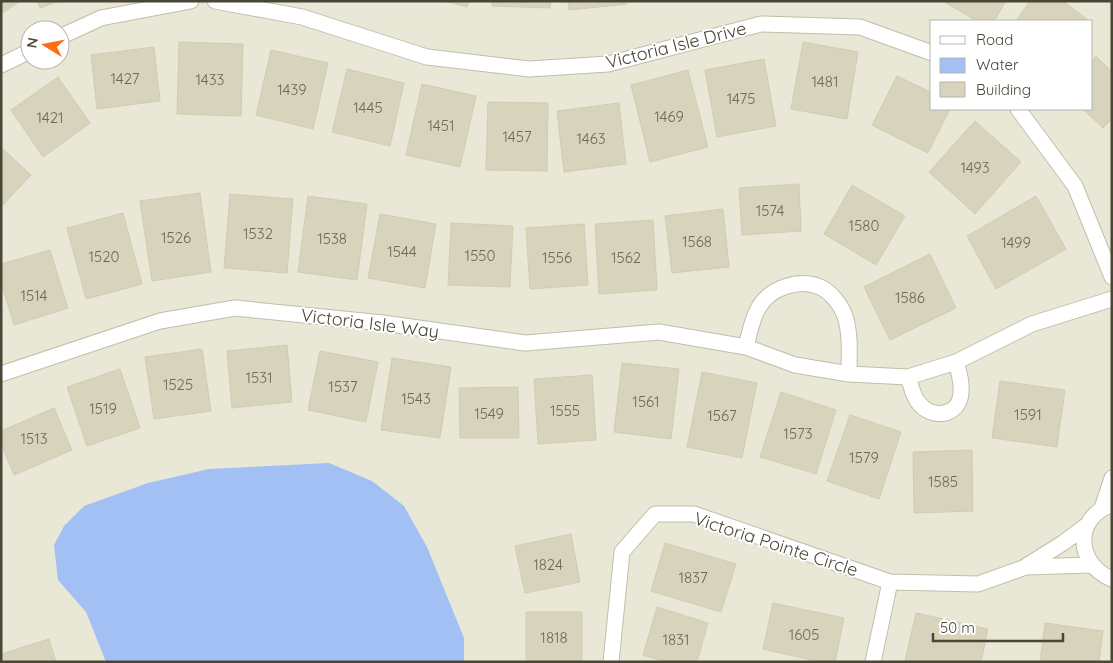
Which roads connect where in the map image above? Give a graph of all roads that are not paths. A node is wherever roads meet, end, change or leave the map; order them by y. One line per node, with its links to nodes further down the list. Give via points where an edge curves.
1 (191, 1): 3 (street, via 101,18)
2 (215, 1): 4 (street, Victoria Isle Drive, via 302,17 427,58 529,69 608,64 762,24 860,27)
3 (70, 32)
4 (930, 51)
5 (20, 55): 6 (street)
6 (1, 64)
7 (1019, 110): 8 (street, via 1075,186)
8 (1112, 277)
9 (1112, 300): 11 (street, Victoria Isle Way, via 1032,324)
10 (746, 347): 12 (street, Victoria Isle Way, via 659,332 525,344 383,323 236,308 160,320); 13 (street, Victoria Isle Way, via 795,365); 13 (street, via 758,307 770,293 786,286 820,287 834,297 844,315 849,336)
11 (956, 362): 14 (street, Victoria Isle Way); 14 (street, via 962,382 961,395 957,406 947,414 936,415 926,411 917,401)
12 (1, 374)
13 (849, 374): 14 (street, Victoria Isle Way)
14 (908, 377)
15 (1112, 478): 16 (street)
16 (1107, 507): 17 (street, Victoria Pointe Circle)
17 (1087, 524): 18 (street, via 1084,551); 19 (street, Victoria Pointe Circle)
18 (1092, 565): 19 (street, Victoria Pointe Circle); 20 (street)
19 (1024, 568): 21 (street, Victoria Pointe Circle, via 978,584)
20 (1112, 579)
21 (890, 582): 22 (street, Victoria Pointe Circle, via 694,514 655,514 622,552); 23 (street)
22 (611, 662)
23 (873, 662)

